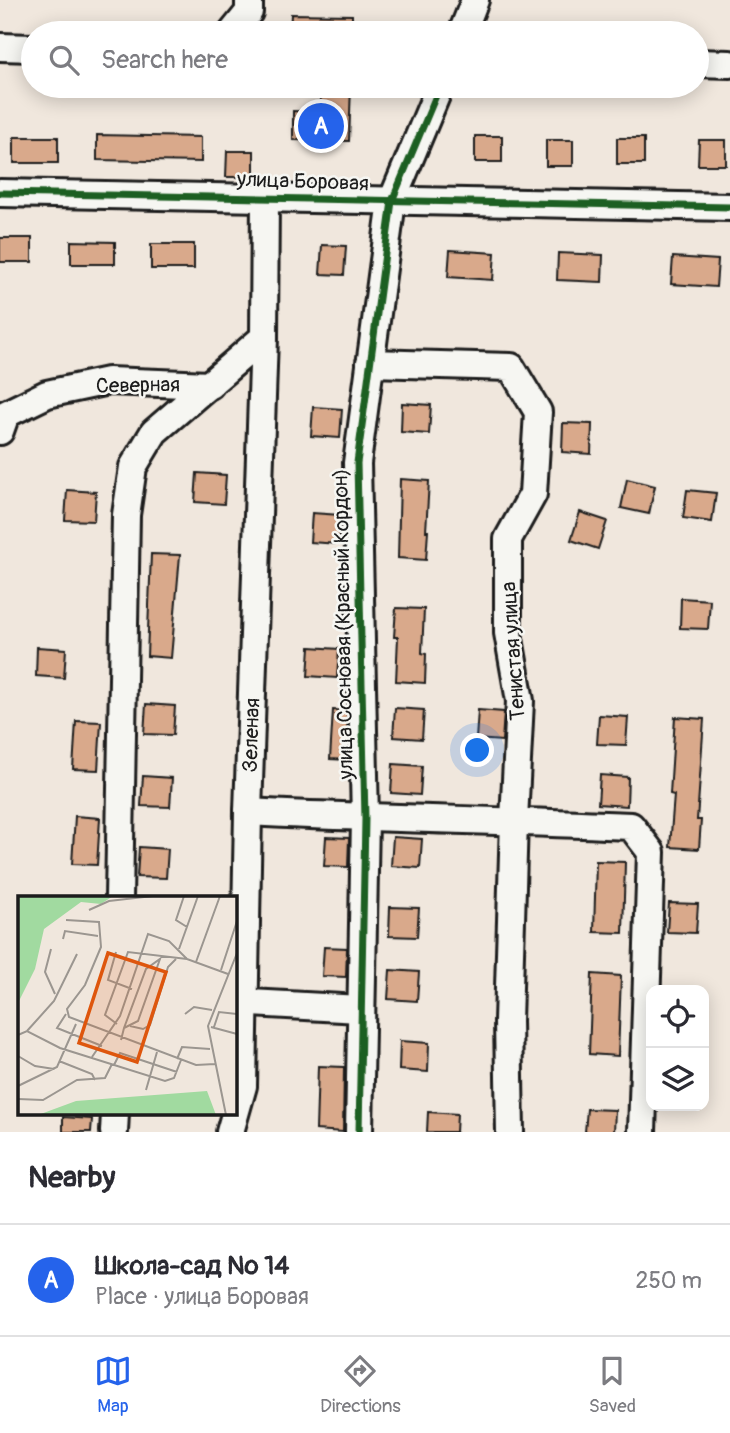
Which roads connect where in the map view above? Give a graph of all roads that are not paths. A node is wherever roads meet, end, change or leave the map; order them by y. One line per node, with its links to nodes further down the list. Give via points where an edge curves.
1 (249, 0): 3 (street, via 249,12)
2 (475, 0): 4 (street)
3 (242, 21)
4 (467, 21)
5 (0, 47): 6 (street)
6 (21, 47)
7 (709, 63): 8 (street)
8 (730, 64)
9 (435, 98): 12 (street, улица Сосновая (Красный Кордон))
10 (0, 193): 11 (street, улица Боровая)
11 (265, 197): 12 (street, улица Боровая); 14 (street, Зеленая)
12 (392, 201): 13 (street, улица Боровая); 15 (street, улица Сосновая (Красный Кордон))
13 (730, 207)
14 (264, 337): 16 (street); 18 (street, Зеленая)
15 (370, 363): 19 (street, улица Сосновая (Красный Кордон), via 356,463); 20 (street, Тенистая улица, via 511,367 538,412 533,494 508,539 508,633 520,701)
16 (210, 385): 17 (street, Северная, via 108,381 47,394 6,414); 21 (street, via 154,432 133,467 126,515)
17 (0, 431)
18 (248, 812): 19 (street); 22 (street, Зеленая)
19 (365, 818): 20 (street); 23 (street, улица Сосновая (Красный Кордон))
20 (514, 820): 30 (street, Тенистая улица); 31 (street, via 631,826 651,852)
21 (119, 896)
22 (239, 1002): 23 (street); 24 (street, Зеленая, via 243,1086)
23 (360, 1009): 29 (street, улица Сосновая (Красный Кордон))
24 (236, 1111)
25 (115, 1114): 27 (street)
26 (235, 1114): 28 (street, Зеленая)
27 (114, 1132)
28 (230, 1132)
29 (359, 1132)
30 (510, 1132)
31 (642, 1132)

